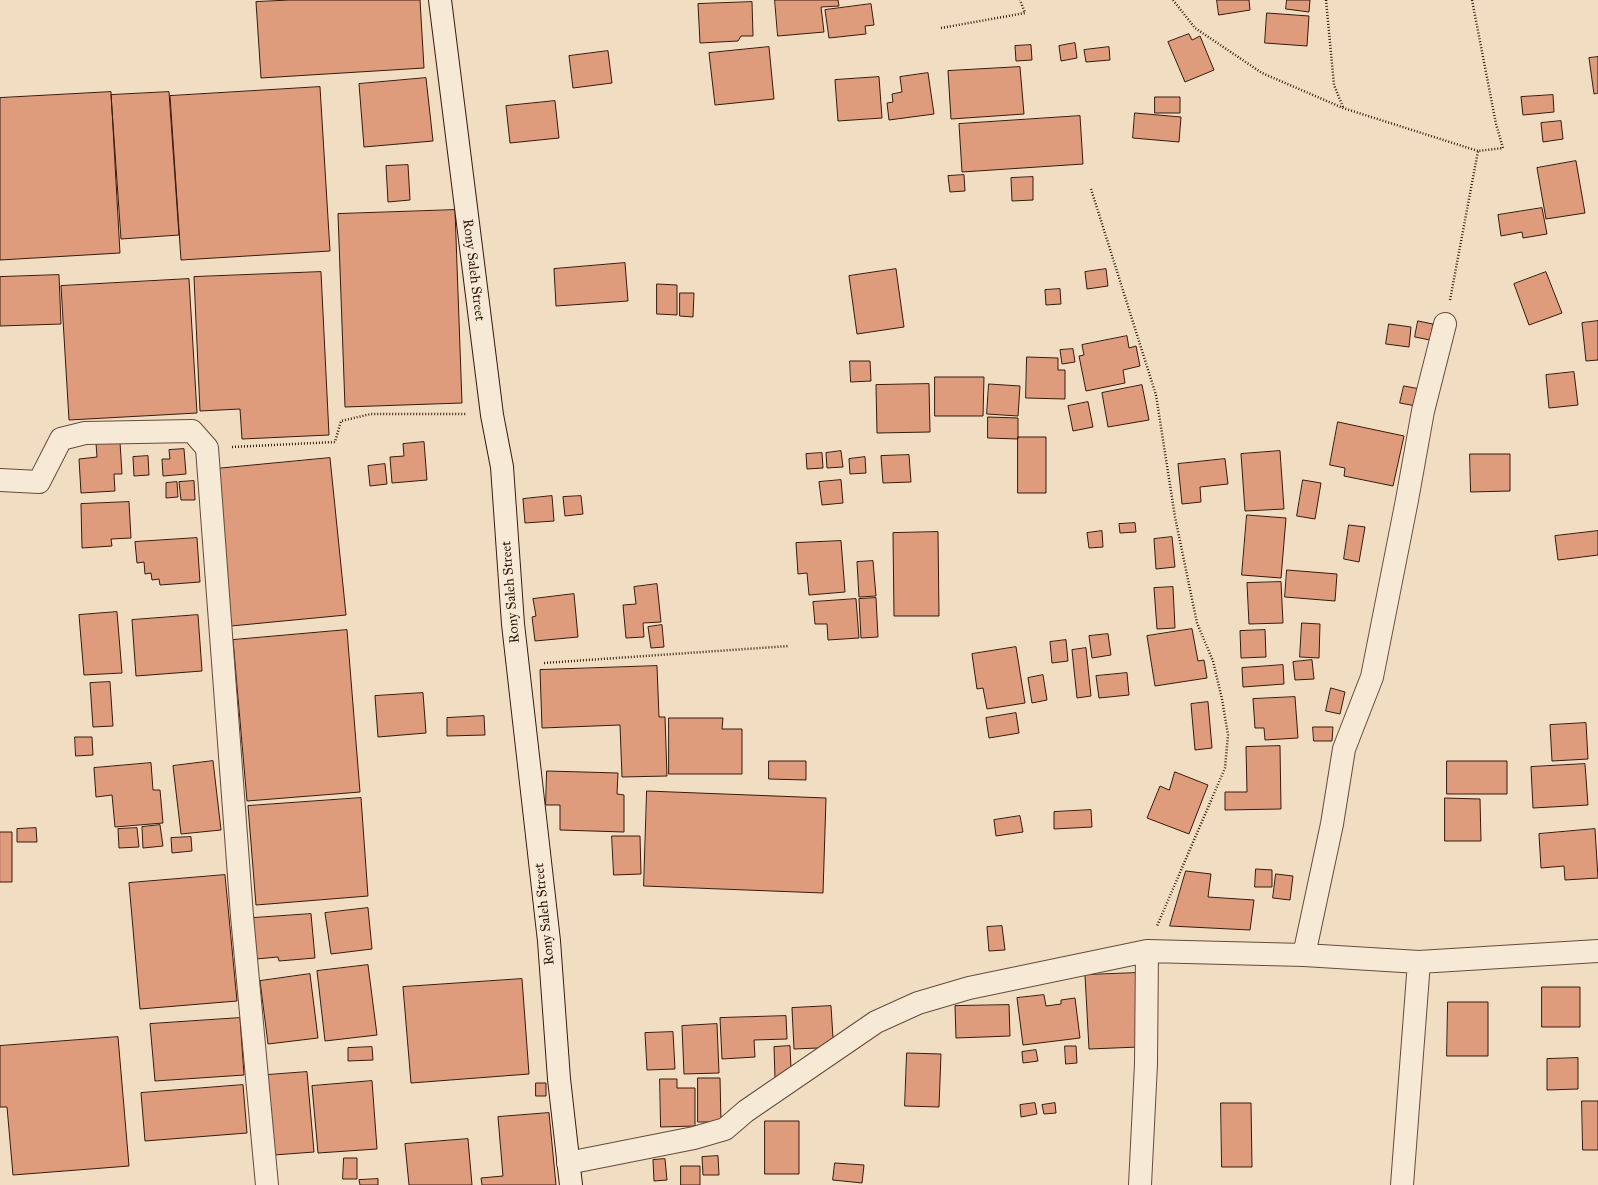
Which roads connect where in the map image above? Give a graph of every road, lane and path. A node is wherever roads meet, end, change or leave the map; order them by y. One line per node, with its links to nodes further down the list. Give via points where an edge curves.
1 (440, 0): 11 (street, Rony Saleh Street)
2 (1020, 0): 6 (path, via 1025,13)
3 (1173, 0): 7 (path, via 1195,28 1262,73)
4 (1326, 0): 7 (path, via 1334,85)
5 (1472, 0): 8 (path, via 1502,148)
6 (941, 28)
7 (1343, 108): 8 (path)
8 (1478, 151): 10 (path)
9 (1091, 188): 16 (path, via 1156,395 1174,517 1195,615 1213,661 1228,735 1225,768)
10 (1445, 324): 18 (street, via 1423,411 1408,500 1372,676 1344,749 1332,824)
11 (492, 414): 12 (path, via 371,414 341,421 335,442); 15 (street, Rony Saleh Street, via 502,467)
12 (207, 448): 13 (street, via 192,431 86,433 61,439 40,482); 21 (street, via 242,916)
13 (0, 480)
14 (789, 646): 15 (path)
15 (518, 665): 20 (street, Rony Saleh Street, via 549,941)
16 (1147, 950): 18 (street); 20 (street, via 969,988 918,1003 876,1022 746,1111 725,1129 694,1138); 23 (street, via 1146,1064)
17 (1598, 951): 19 (street)
18 (1304, 955): 19 (street)
19 (1419, 962): 24 (street)
20 (568, 1163): 22 (street, Rony Saleh Street)
21 (267, 1185)
22 (570, 1185)
23 (1140, 1185)
24 (1402, 1185)

